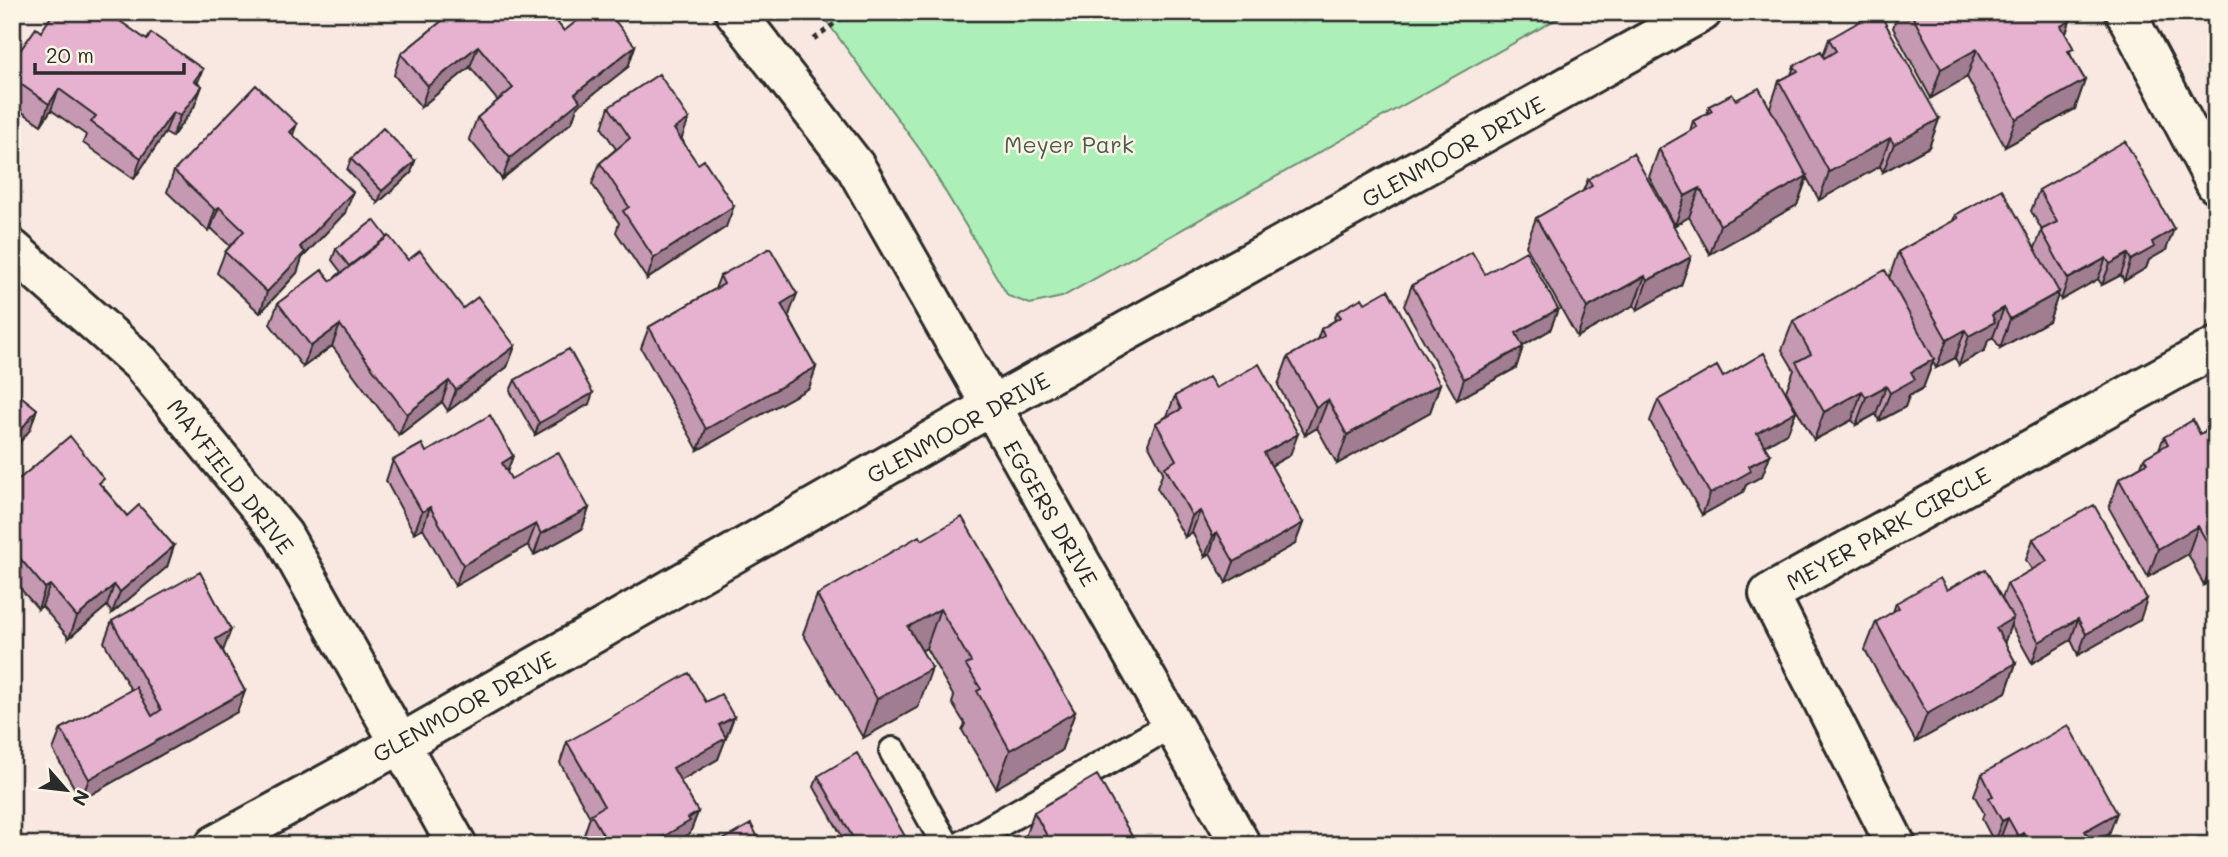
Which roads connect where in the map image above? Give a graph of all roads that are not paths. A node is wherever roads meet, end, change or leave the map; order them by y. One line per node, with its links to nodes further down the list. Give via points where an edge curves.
1 (735, 12): 7 (street, EGGERS DRIVE, via 855,166)
2 (1702, 12): 7 (street, GLENMOOR DRIVE)
3 (2124, 12): 4 (street)
4 (2216, 184)
5 (12, 249): 9 (street, MAYFIELD DRIVE, via 141,363 283,535)
6 (2216, 347): 16 (street, MEYER PARK CIRCLE, via 1769,594)
7 (990, 407): 8 (street, EGGERS DRIVE); 9 (street, GLENMOOR DRIVE)
8 (1172, 724): 14 (lane); 15 (street, EGGERS DRIVE)
9 (400, 744): 11 (street, GLENMOOR DRIVE); 12 (street, MAYFIELD DRIVE)
10 (893, 751): 13 (lane)
11 (215, 845)
12 (457, 845)
13 (946, 845)
14 (962, 845)
15 (1241, 845)
16 (1896, 845)

